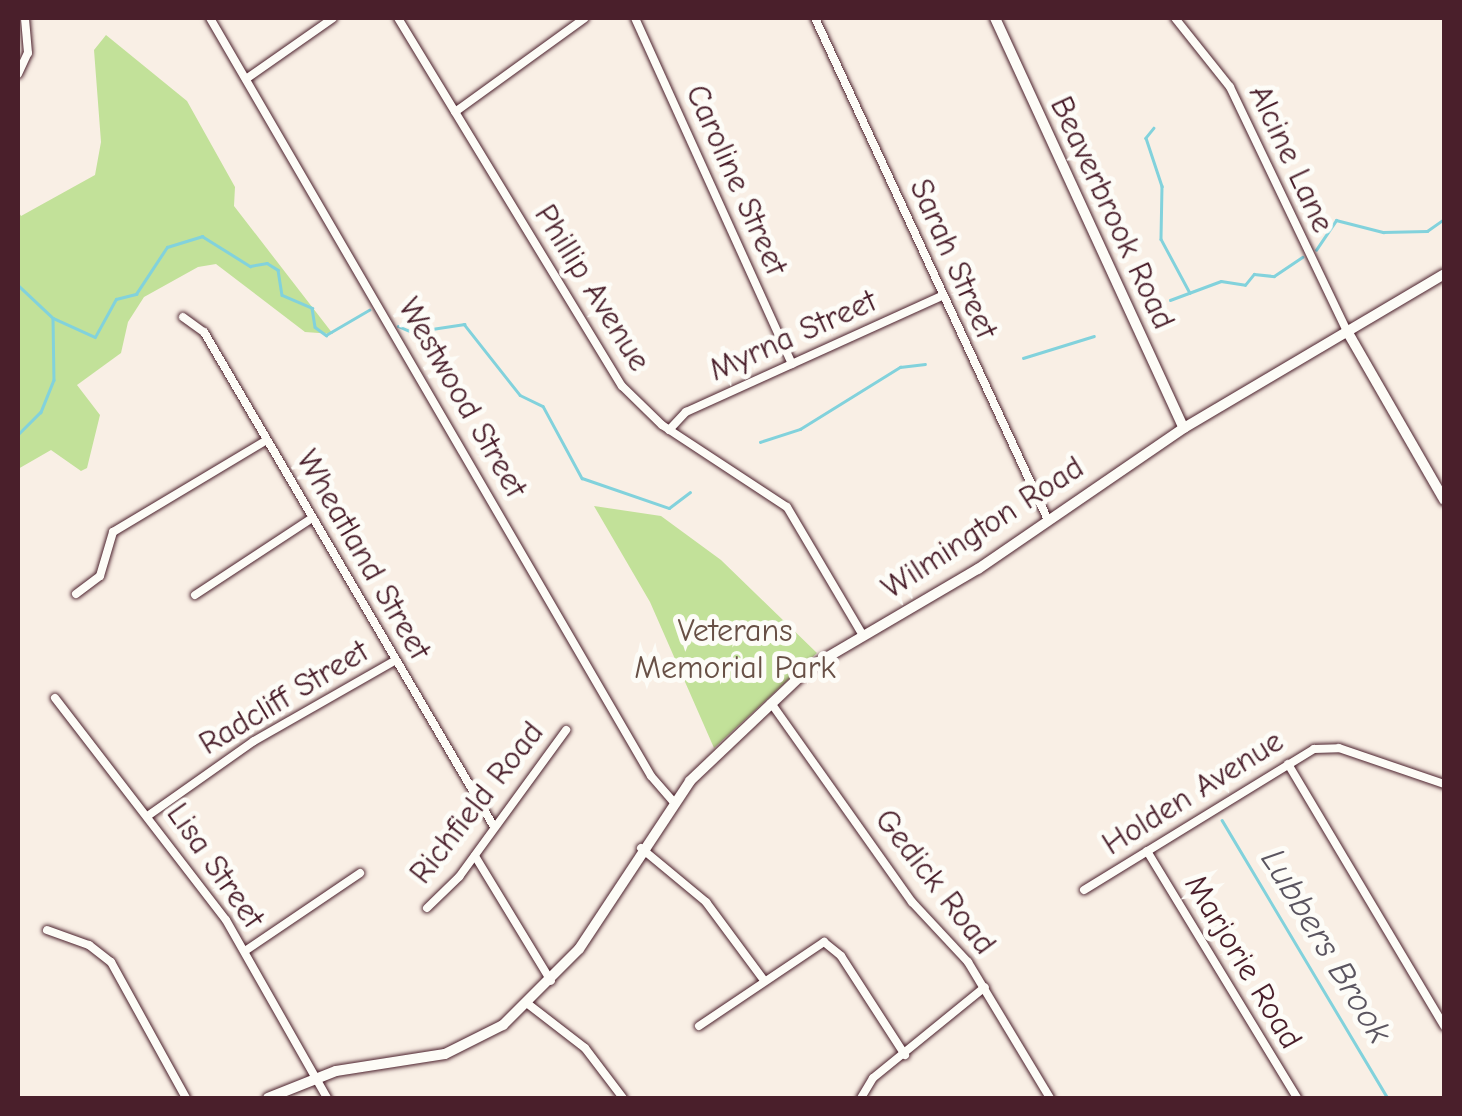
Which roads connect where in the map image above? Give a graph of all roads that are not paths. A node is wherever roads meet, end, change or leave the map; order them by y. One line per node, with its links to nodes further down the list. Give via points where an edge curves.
1 (25, 18): 10 (street, via 28,47)
2 (210, 18): 11 (street, Westwood Street)
3 (334, 18): 11 (street)
4 (398, 18): 12 (street, Phillip Avenue)
5 (585, 18): 12 (street)
6 (635, 18): 17 (street, Caroline Street)
7 (815, 18): 14 (street, Sarah Street)
8 (996, 18): 18 (main road, Beaverbrook Road)
9 (1175, 18): 16 (street, Alcine Lane, via 1230,87)
10 (18, 74)
11 (246, 79): 33 (street, Westwood Street, via 651,776)
12 (455, 112): 19 (street, Phillip Avenue, via 622,386)
13 (1444, 274): 16 (main road, Wilmington Road)
14 (942, 296): 17 (street, Myrna Street); 23 (street, Sarah Street)
15 (183, 317): 20 (street, Wheatland Street, via 204,332)
16 (1347, 331): 18 (main road, Wilmington Road); 21 (main road)
17 (792, 364): 19 (street, Myrna Street, via 685,413)
18 (1184, 428): 23 (main road, Wilmington Road)
19 (670, 430): 26 (street, Phillip Avenue, via 787,507)
20 (267, 440): 22 (street, Wheatland Street); 24 (street, via 113,532 100,576)
21 (1444, 500)
22 (312, 518): 25 (street); 27 (street, Wheatland Street)
23 (1048, 520): 26 (main road, Wilmington Road, via 966,577)
24 (76, 594)
25 (195, 595)
26 (862, 634): 29 (main road, Wilmington Road)
27 (396, 660): 34 (street, Radcliff Street, via 254,741); 35 (street, Wheatland Street)
28 (55, 698): 34 (street, Lisa Street)
29 (770, 702): 33 (main road, Wilmington Road); 46 (street, Gedick Road, via 912,902)
30 (566, 730): 35 (street, Richfield Road)
31 (1288, 764): 32 (street, Holden Avenue, via 1314,749 1335,748); 37 (street, Holden Avenue); 49 (street)
32 (1444, 784)
33 (673, 801): 36 (main road, Wilmington Road)
34 (149, 815): 43 (street, Lisa Street)
35 (492, 825): 38 (street, Richfield Road)
36 (640, 848): 44 (street, via 710,907); 45 (main road, Wilmington Road, via 601,918)
37 (1148, 851): 40 (street, Holden Avenue); 58 (street, Marjorie Road)
38 (475, 856): 41 (street, Richfield Road); 45 (street)
39 (360, 873): 43 (street)
40 (1084, 890)
41 (427, 908)
42 (47, 930): 52 (street, via 89,944 111,962)
43 (244, 951): 51 (street, Lisa Street)
44 (763, 979): 48 (street); 50 (street, via 824,942 841,956)
45 (551, 981): 47 (main road, Wilmington Road)
46 (985, 987): 50 (street); 57 (street, Gedick Road)
47 (528, 1004): 51 (main road, Wilmington Road, via 494,1031 445,1054); 55 (street, via 588,1051)
48 (699, 1026)
49 (1444, 1026)
50 (905, 1055): 56 (street, via 873,1078)
51 (314, 1078): 53 (main road, Wilmington Road); 54 (street, Lisa Street)
52 (186, 1098)
53 (268, 1098)
54 (327, 1098)
55 (623, 1098)
56 (861, 1098)
57 (1050, 1098)
58 (1296, 1098)

